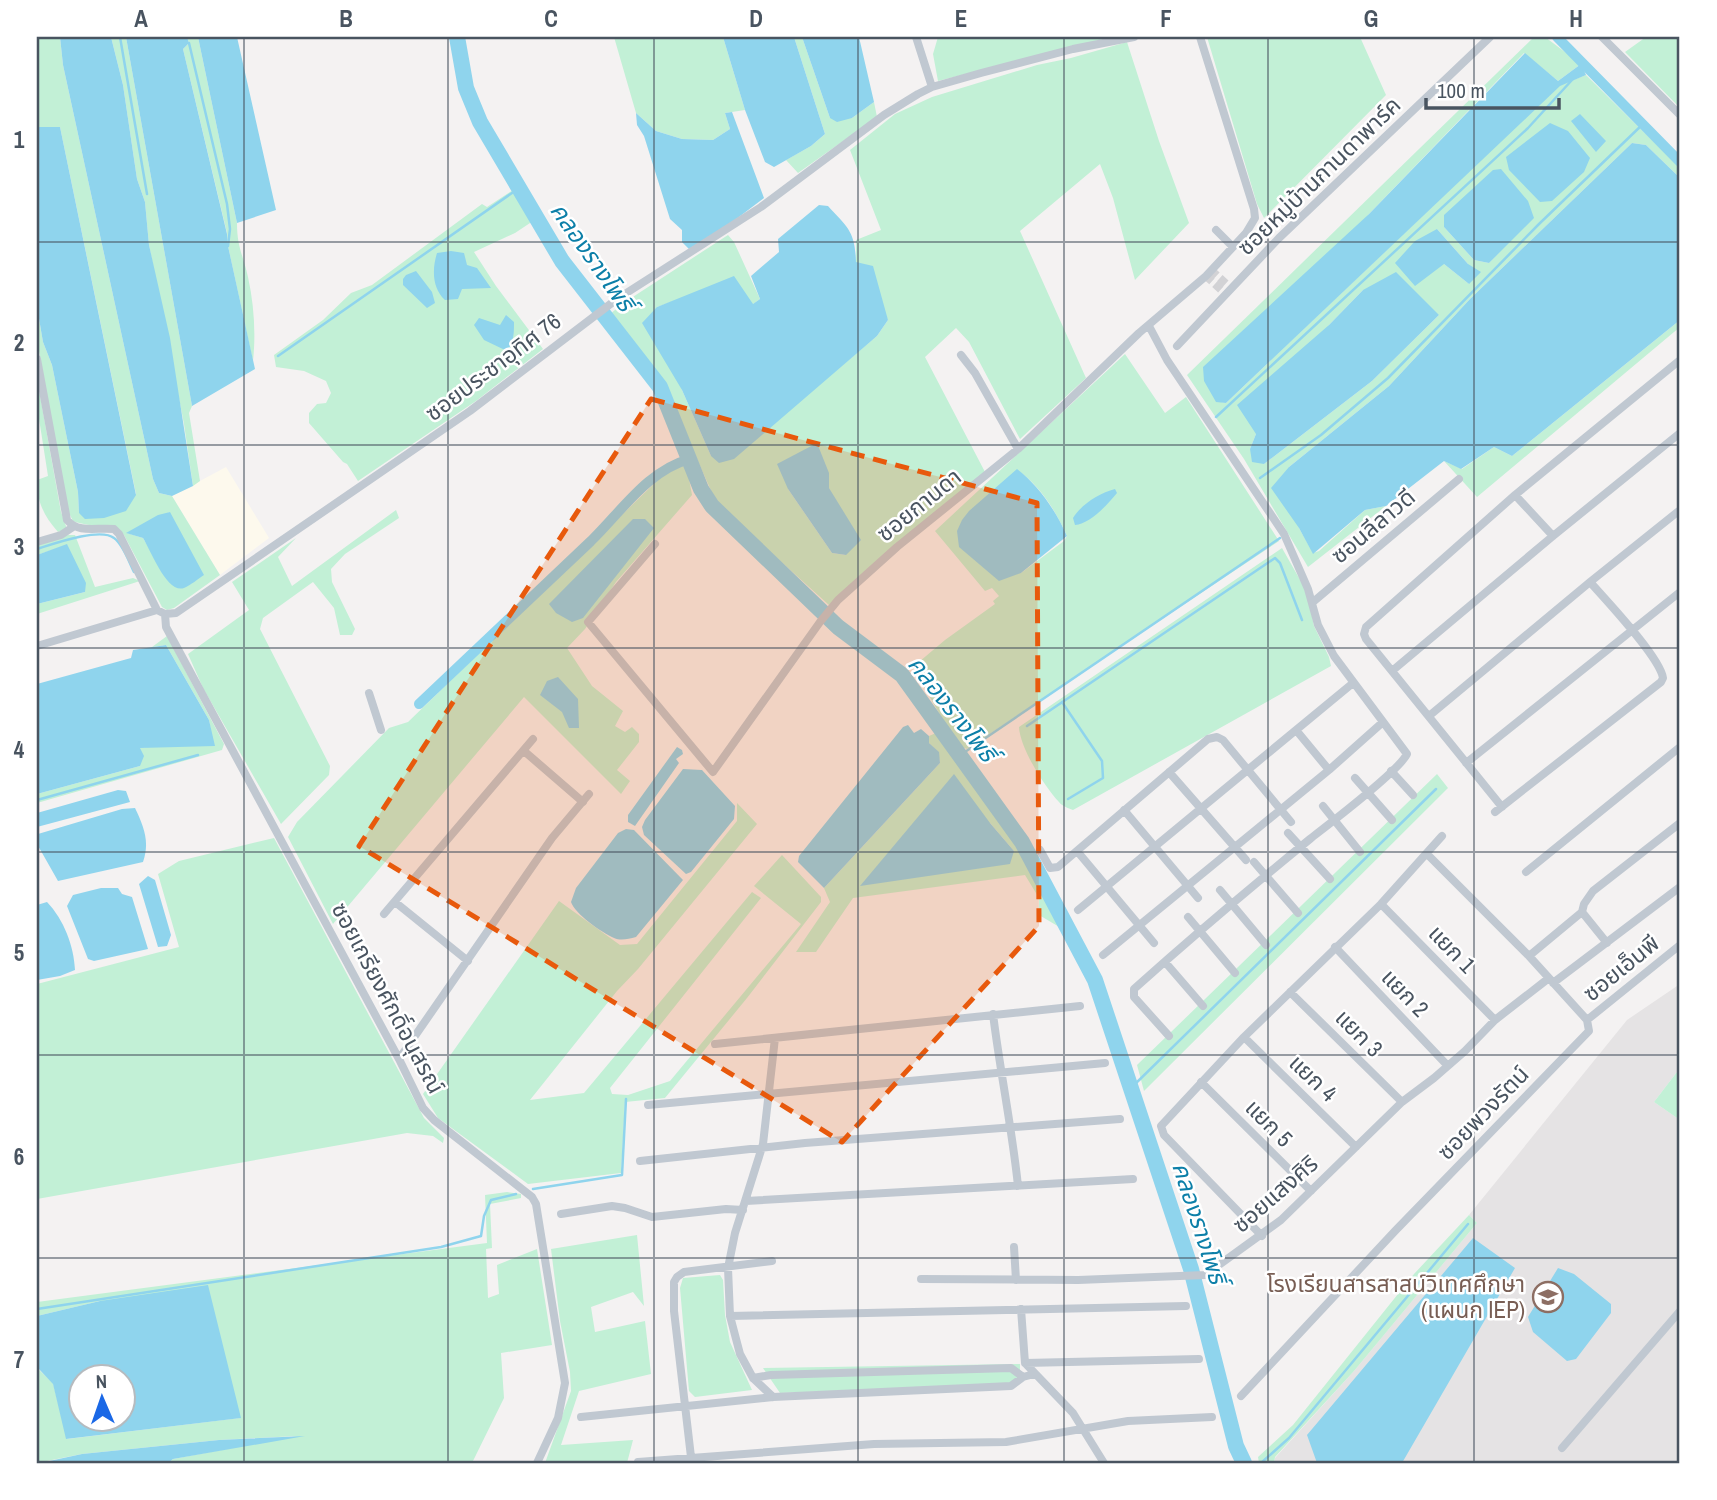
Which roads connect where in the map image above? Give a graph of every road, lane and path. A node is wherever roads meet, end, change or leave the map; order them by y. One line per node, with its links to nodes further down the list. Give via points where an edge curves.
1 (916, 37): 6 (street)
2 (1134, 37): 6 (street, ซอยประชาอุทิศ 76)
3 (1200, 37): 9 (street, ซอยกานดา, via 1254,209 1255,218)
4 (1490, 37): 11 (street, ซอยหมู่บ้านกานดาพาร์ค, via 1279,238)
5 (1602, 37): 7 (street)
6 (932, 87): 27 (street, ซอยประชาอุทิศ 76, via 884,115 732,227 617,299 470,411 308,524 176,613)
7 (1680, 115)
8 (1216, 230): 9 (street)
9 (1233, 247): 10 (street, ซอยกานดา)
10 (1149, 326): 16 (street, ซอยกานดา); 26 (street, via 1284,534)
11 (1177, 346)
12 (961, 355): 16 (street)
13 (37, 359): 20 (street, via 62,499)
14 (1680, 360): 18 (street)
15 (1680, 433): 21 (street)
16 (1018, 449): 23 (street, ซอยกานดา, via 838,600 713,772 588,622)
17 (1458, 479): 26 (street, ซอนลีลาวดี)
18 (1515, 495): 21 (street); 30 (street, via 1366,627 1366,639)
19 (1680, 510): 24 (street)
20 (73, 527): 22 (street); 27 (street, via 114,529)
21 (1553, 536): 30 (street)
22 (37, 542)
23 (655, 544)
24 (1590, 582): 28 (street); 33 (street)
25 (1680, 592): 28 (street)
26 (1313, 603): 31 (street, via 1318,625)
27 (161, 612): 29 (street, ซอยประชาอุทิศ 76); 106 (street, ซอยเกรียงศักดิ์อนุสรณ์)
28 (1632, 629): 40 (street); 40 (street, via 1659,667 1661,682 1498,810)
29 (37, 646)
30 (1392, 671): 33 (street)
31 (1353, 683): 34 (street); 36 (street)
32 (369, 693): 35 (street)
33 (1429, 716): 40 (street)
34 (1383, 722): 42 (street); 43 (street, via 1407,754)
35 (381, 730)
36 (1296, 730): 41 (street); 42 (street)
37 (533, 738): 39 (street)
38 (1680, 747): 67 (street)
39 (524, 751): 49 (street); 75 (street)
40 (1466, 763)
41 (1247, 770): 44 (street, via 1217,737 1208,739); 51 (street); 52 (street)
42 (1329, 770): 52 (street)
43 (1391, 771): 46 (street); 48 (street)
44 (1169, 772): 51 (street); 53 (street)
45 (1355, 778): 46 (street)
46 (1367, 793): 54 (street); 55 (street)
47 (589, 794): 49 (street)
48 (1413, 795)
49 (583, 802): 92 (street, via 552,838)
50 (1323, 806): 54 (street)
51 (1201, 807): 60 (street); 61 (street)
52 (1281, 809): 56 (street); 60 (street)
53 (1124, 810): 61 (street); 64 (street)
54 (1334, 820): 62 (street); 65 (street)
55 (1392, 820)
56 (1291, 822)
57 (1680, 823): 79 (street, via 1593,891)
58 (1288, 833): 62 (street)
59 (1442, 836): 66 (street)
60 (1234, 846): 68 (street); 70 (street)
61 (1156, 847): 70 (street); 72 (street)
62 (1300, 848): 68 (street); 69 (street)
63 (1040, 850): 64 (street, via 1053,868)
64 (1077, 851): 72 (street)
65 (1360, 852)
66 (1428, 855): 76 (street); 91 (street)
67 (1525, 873)
68 (1267, 877): 77 (street); 80 (street)
69 (1330, 879)
70 (1188, 886): 74 (street); 83 (street)
71 (1680, 887): 86 (street, ซอยแสงศิริ)
72 (1107, 888): 78 (street); 83 (street)
73 (1220, 890): 77 (street)
74 (1198, 898)
75 (395, 902): 81 (street); 92 (street)
76 (1381, 904): 89 (street); 100 (street, แยก 1)
77 (1232, 905): 84 (street); 87 (street)
78 (1078, 910)
79 (1582, 912): 86 (street); 91 (street)
80 (1298, 913)
81 (384, 914)
82 (1188, 918): 84 (street)
83 (1139, 926): 85 (street); 90 (street)
84 (1199, 932): 93 (street); 94 (street)
85 (1154, 943)
86 (1606, 943): 95 (street, ซอยแสงศิริ)
87 (1266, 945)
88 (1680, 945): 101 (street, ซอยเอ็นพี)
89 (1335, 947): 96 (street); 108 (street, แยก 2)
90 (1103, 955)
91 (1529, 956): 95 (street)
92 (468, 961): 106 (street)
93 (1165, 962): 98 (street); 102 (street, via 1133,993)
94 (1235, 973)
95 (1551, 981): 100 (street, ซอยแสงศิริ); 101 (street)
96 (1290, 992): 103 (street); 112 (street, แยก 3)
97 (1080, 1006): 99 (street)
98 (1203, 1006)
99 (993, 1014): 104 (street); 109 (street)
100 (1495, 1020): 108 (street, ซอยแสงศิริ)
101 (1587, 1020): 139 (street, ซอยพวงรัตน์, via 1587,1033)
102 (1169, 1036)
103 (1244, 1037): 110 (street); 117 (street, แยก 4)
104 (775, 1038): 105 (street); 111 (street)
105 (715, 1044)
106 (399, 1059): 148 (street, ซอยเกรียงศักดิ์อนุสรณ์, via 428,1114 536,1204 565,1383 558,1418)
107 (1105, 1063): 109 (street)
108 (1447, 1065): 112 (street, ซอยแสงศิริ)
109 (1000, 1073): 111 (street); 115 (street)
110 (1201, 1082): 121 (street, แยก 5); 124 (street, via 1164,1120 1164,1135)
111 (770, 1093): 113 (street); 116 (street)
112 (1402, 1102): 117 (street, ซอยแสงศิริ)
113 (648, 1105)
114 (1120, 1119): 115 (street)
115 (1012, 1129): 116 (street); 120 (street)
116 (762, 1147): 118 (street); 122 (street)
117 (1356, 1147): 121 (street, ซอยแสงศิริ)
118 (640, 1161)
119 (1133, 1179): 120 (street)
120 (1018, 1186): 122 (street)
121 (1311, 1191): 124 (street, ซอยแสงศิริ)
122 (745, 1206): 123 (street, via 652,1217 612,1206); 127 (street)
123 (561, 1214)
124 (1262, 1236): 129 (street, ซอยแสงศิริ, via 1205,1275)
125 (1014, 1247): 129 (street)
126 (772, 1261): 127 (street)
127 (728, 1268): 133 (street); 141 (street, via 684,1272 674,1282)
128 (921, 1279): 129 (street, ซอยแสงศิริ)
129 (1016, 1280)
130 (1186, 1307): 131 (street)
131 (1021, 1309): 133 (street); 135 (street)
132 (1680, 1311): 145 (street)
133 (730, 1316): 138 (street, via 740,1354)
134 (1199, 1359): 135 (street)
135 (1025, 1363): 136 (street)
136 (1034, 1374): 137 (street); 144 (street)
137 (1023, 1377): 138 (street, via 1011,1368); 140 (street, via 1011,1386)
138 (753, 1378): 140 (street)
139 (1241, 1396)
140 (773, 1397): 141 (street)
141 (683, 1405): 142 (street); 146 (street)
142 (581, 1417)
143 (1212, 1417): 144 (street)
144 (1084, 1428): 146 (street, via 1006,1442 874,1444); 149 (street)
145 (1562, 1448)
146 (691, 1457): 147 (street)
147 (638, 1462)
148 (537, 1463)
149 (1104, 1463)

